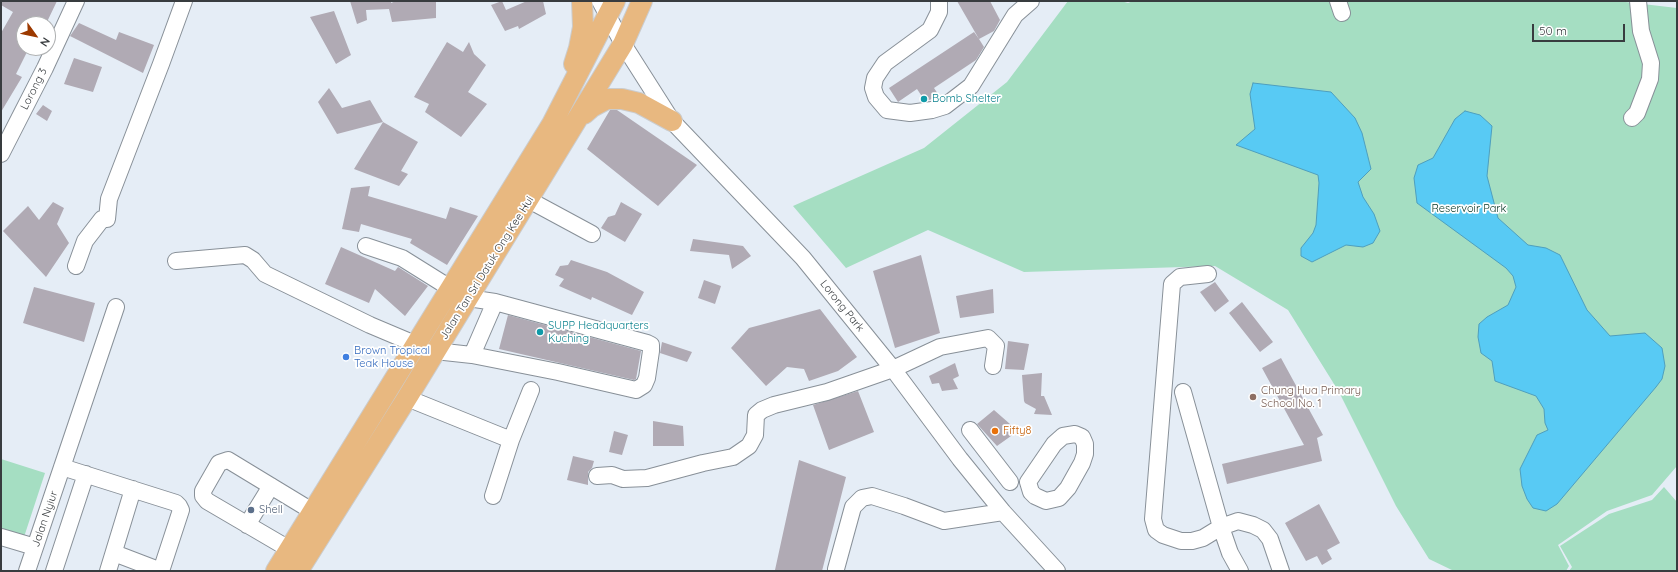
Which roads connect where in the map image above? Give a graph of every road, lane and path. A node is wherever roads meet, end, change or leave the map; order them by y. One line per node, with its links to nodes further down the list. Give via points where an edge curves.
1 (76, 1): 14 (street, Lorong 3)
2 (184, 1): 19 (street, via 109,199 107,219 102,219 85,241)
3 (582, 1): 13 (main road, via 583,27 580,48)
4 (642, 1): 9 (main road, Jalan Tan Sri Datuk Ong Kee Hui)
5 (939, 1): 6 (street, via 939,12 930,30 885,63 875,78 873,88 876,97 887,110 910,113 945,106 971,86 1015,15)
6 (1031, 1)
7 (1638, 1): 10 (street, via 1642,31 1651,63 1650,79 1637,113)
8 (608, 6): 9 (street, Lorong Park); 13 (main road, Jalan Tan Sri Datuk Ong Kee Hui)
9 (624, 44): 11 (street, Lorong Park); 12 (main road, Jalan Tan Sri Datuk Ong Kee Hui)
10 (1632, 118)
11 (672, 120): 12 (main road, via 639,103 607,99 592,107); 29 (street, Lorong Park, via 803,258)
12 (576, 122): 15 (main road, Jalan Tan Sri Datuk Ong Kee Hui)
13 (552, 124): 21 (main road, Jalan Tan Sri Datuk Ong Kee Hui)
14 (1, 154)
15 (529, 200): 16 (street); 22 (main road, Jalan Tan Sri Datuk Ong Kee Hui)
16 (592, 234)
17 (366, 246): 21 (street, via 402,258)
18 (176, 261): 25 (street, via 245,255 254,260 265,274)
19 (76, 266)
20 (1208, 274): 46 (street, via 1180,277 1172,284 1153,519 1156,530 1181,541 1203,538)
21 (450, 288): 25 (main road, Jalan Tan Sri Datuk Ong Kee Hui)
22 (468, 298): 23 (street); 26 (main road, Jalan Tan Sri Datuk Ong Kee Hui)
23 (495, 302): 27 (street); 27 (street, via 647,343 651,350 644,385 636,390)
24 (116, 308): 35 (street, Jalan Nyiur)
25 (415, 344): 44 (main road, Jalan Tan Sri Datuk Ong Kee Hui)
26 (435, 351): 27 (street); 32 (main road, Jalan Tan Sri Datuk Ong Kee Hui)
27 (472, 355)
28 (993, 366): 29 (street, via 996,346 988,338 940,347)
29 (893, 369): 37 (street, via 827,392 762,410 756,416 755,435 749,446 733,457 647,478); 43 (street, Lorong Park, via 960,459)
30 (531, 390): 34 (street)
31 (1183, 392): 46 (street)
32 (408, 398): 34 (street); 57 (main road, Jalan Tan Sri Datuk Ong Kee Hui)
33 (970, 430): 38 (street)
34 (511, 440): 42 (street)
35 (62, 467): 36 (street); 48 (street, Jalan Nyiur)
36 (86, 474): 41 (street); 53 (street)
37 (597, 476)
38 (1010, 482): 39 (street); 43 (street)
39 (1028, 482)
40 (271, 486): 44 (street); 45 (street); 45 (street, via 228,460 219,463 203,496 207,502)
41 (133, 489): 50 (street); 55 (street, via 179,506 180,510)
42 (493, 496)
43 (1000, 507): 51 (street, via 944,521 872,496 862,498 854,507); 58 (street, Lorong Park)
44 (312, 511): 49 (main road, Jalan Tan Sri Datuk Ong Kee Hui)
45 (247, 525): 49 (street)
46 (1221, 527): 59 (street, via 1230,553); 60 (street, via 1238,521 1263,530 1270,539)
47 (1, 537): 48 (street)
48 (35, 547): 52 (street, Jalan Nyiur)
49 (289, 549): 56 (main road, Jalan Tan Sri Datuk Ong Kee Hui)
50 (114, 553): 54 (street); 55 (street)
51 (836, 569)
52 (27, 571)
53 (54, 571)
54 (108, 571)
55 (161, 571)
56 (276, 571)
57 (298, 571)
58 (1057, 571)
59 (1240, 571)
60 (1281, 571)

